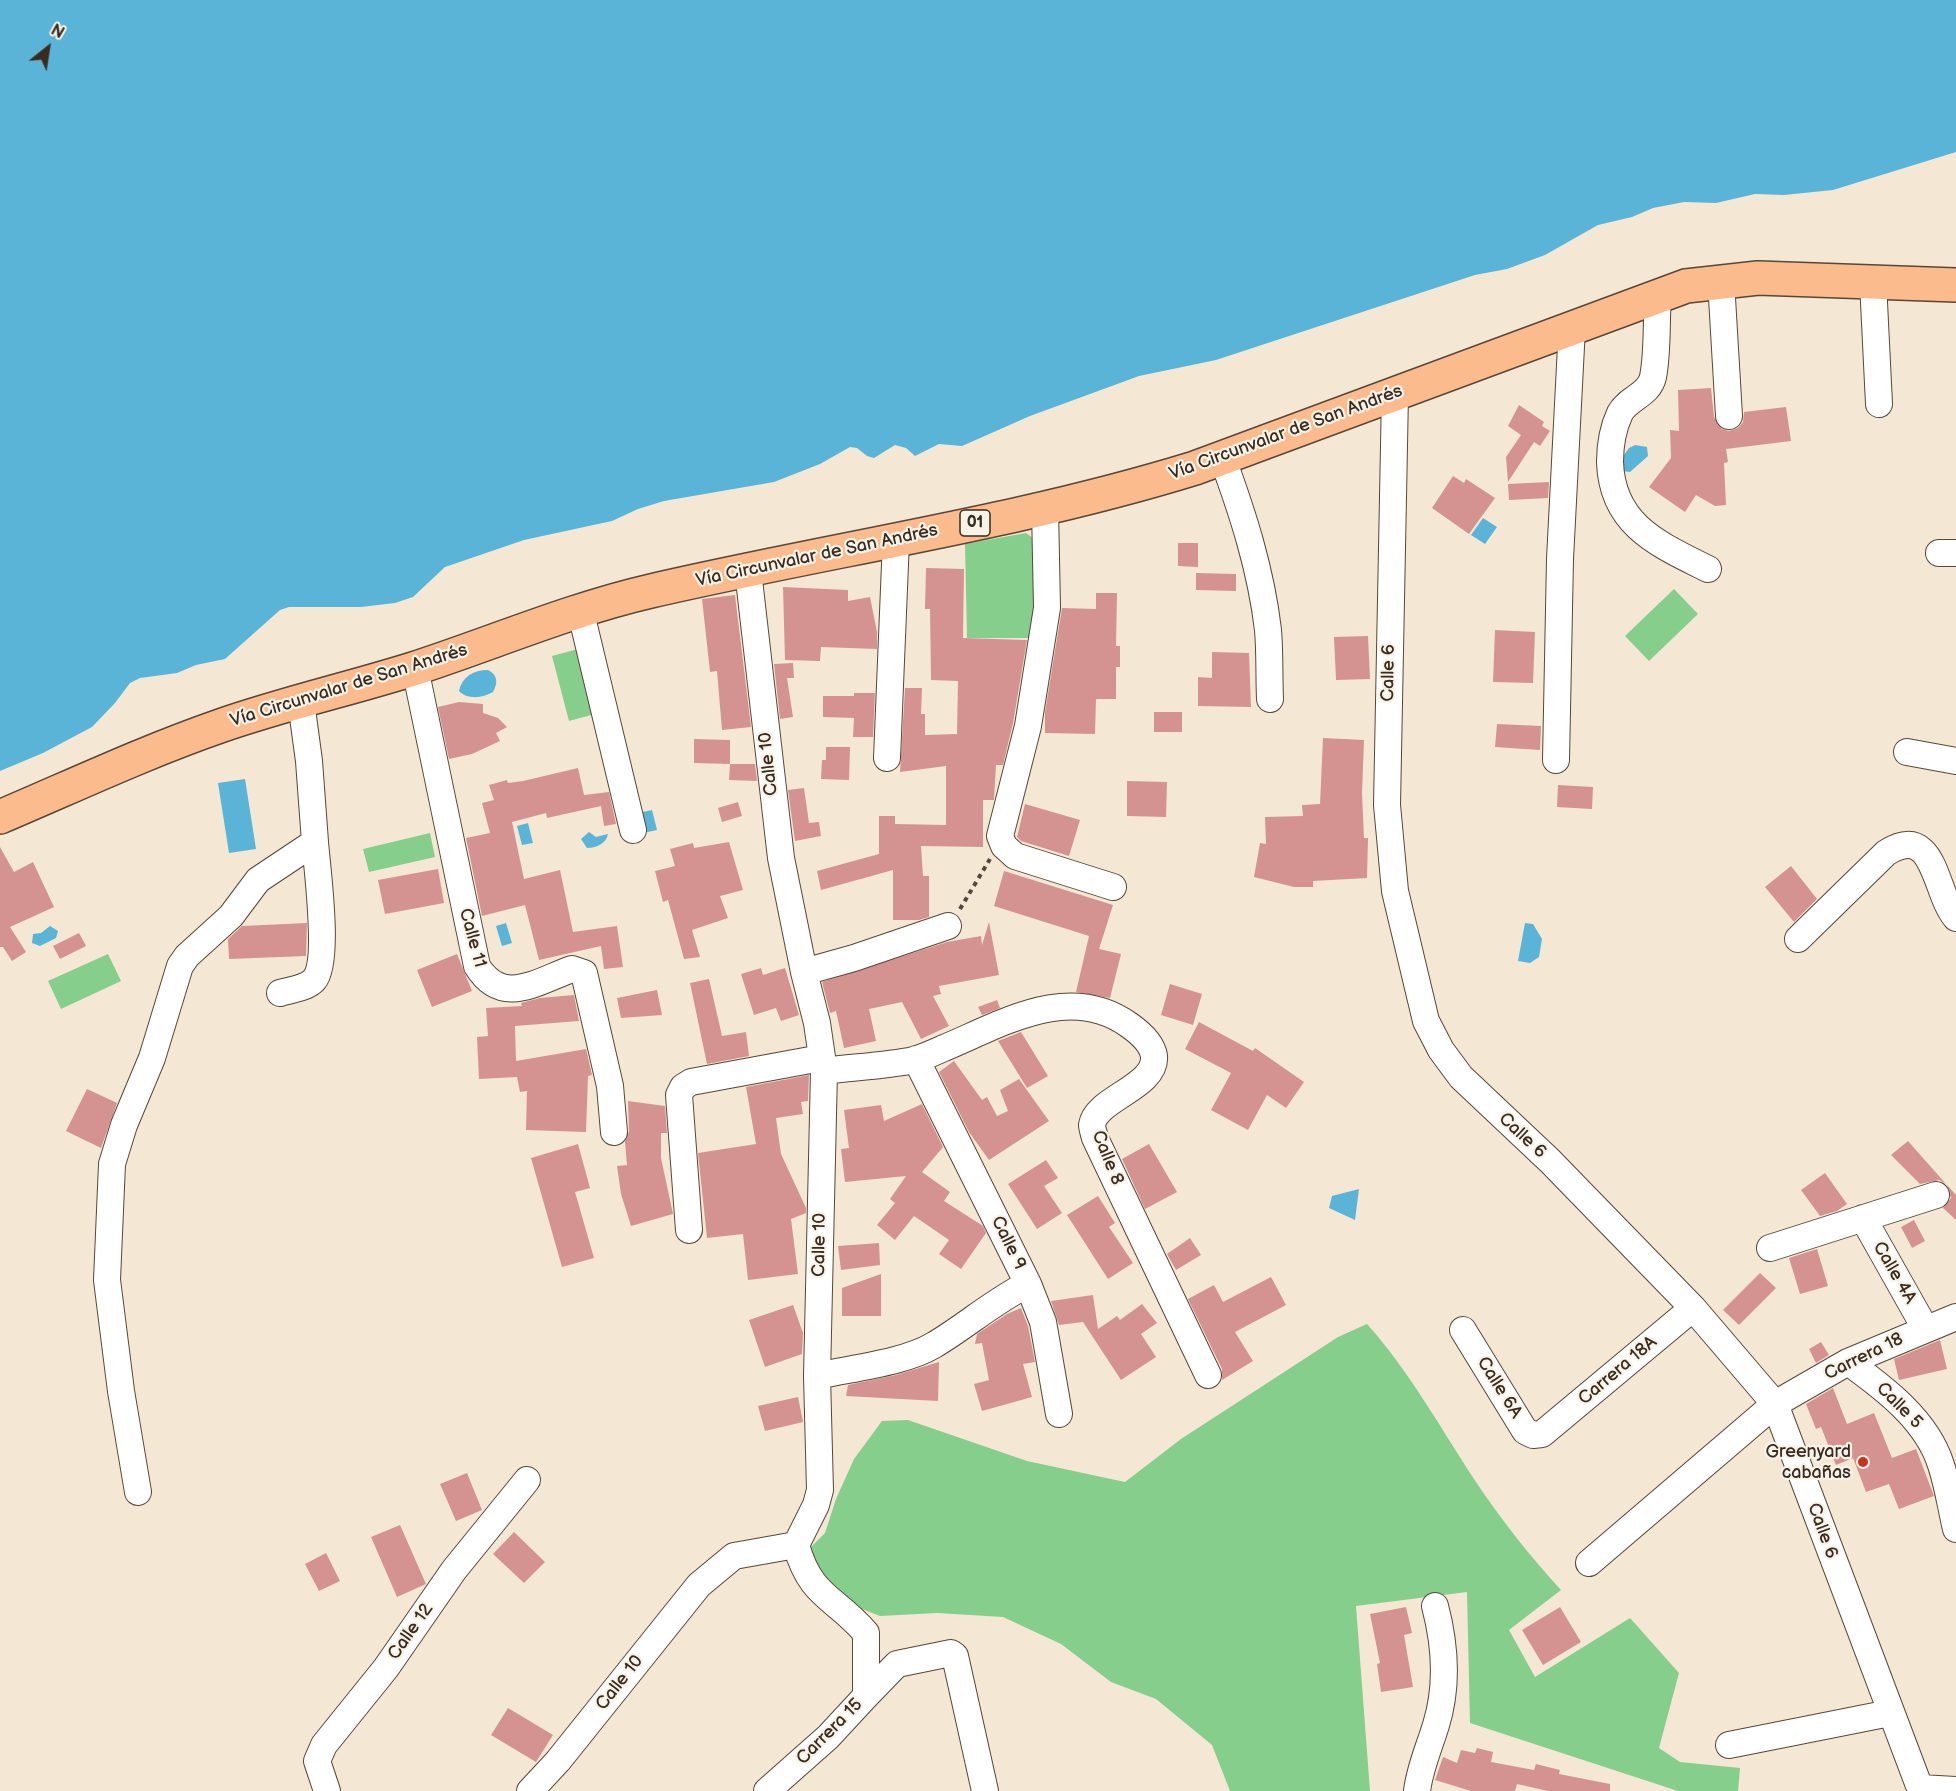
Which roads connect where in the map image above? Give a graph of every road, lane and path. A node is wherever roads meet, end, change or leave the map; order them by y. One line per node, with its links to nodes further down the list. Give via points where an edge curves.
1 (1721, 281): 2 (highway, Vía Circunvalar de San Andrés / 01, via 1758,278); 4 (highway, Vía Circunvalar de San Andrés / 01); 8 (street)
2 (1873, 282): 3 (highway, Vía Circunvalar de San Andrés / 01); 7 (street)
3 (1956, 285)
4 (1658, 295): 5 (highway, Vía Circunvalar de San Andrés / 01); 12 (street, via 1653,377 1643,393 1620,413 1612,438 1611,476 1624,513 1642,532)
5 (1572, 327): 6 (highway, Vía Circunvalar de San Andrés / 01); 20 (street, via 1560,559)
6 (1395, 394): 9 (highway, Vía Circunvalar de San Andrés / 01); 40 (street, Calle 6, via 1387,805 1395,891 1426,1021 1461,1077 1550,1161)
7 (1880, 404)
8 (1729, 416)
9 (1222, 457): 10 (highway, Vía Circunvalar de San Andrés / 01, via 1132,487); 16 (street, via 1246,520 1260,578 1268,632)
10 (1045, 508): 11 (highway, Vía Circunvalar de San Andrés / 01); 25 (street, via 1047,608 1028,726 1000,836)
11 (896, 540): 13 (highway, Vía Circunvalar de San Andrés / 01); 19 (street)
12 (1708, 569)
13 (748, 571): 14 (highway, Vía Circunvalar de San Andrés / 01); 30 (street, Calle 10, via 774,810)
14 (580, 609): 15 (highway, Vía Circunvalar de San Andrés / 01); 23 (street)
15 (414, 668): 17 (highway, Vía Circunvalar de San Andrés / 01); 34 (street, Calle 11, via 477,966 485,979 508,990 572,969 584,973 610,1086)
16 (1270, 699)
17 (301, 702): 22 (highway, Vía Circunvalar de San Andrés / 01, via 153,751); 24 (street)
18 (1907, 752): 21 (street)
19 (887, 758)
20 (1556, 760)
21 (1956, 761)
22 (0, 817)
23 (633, 830)
24 (315, 842): 31 (street, via 322,946 319,972 310,983); 51 (street, via 258,880 234,912 180,966 152,1058 112,1164 107,1280)
25 (1004, 846): 26 (street, via 1015,856); 28 (path, via 978,876)
26 (1113, 887)
27 (1956, 918): 29 (street, via 1921,848 1909,843 1886,853)
28 (948, 926): 30 (street)
29 (1798, 939)
30 (804, 972): 33 (street, Calle 10, via 817,1023)
31 (280, 993)
32 (916, 1059): 33 (street, Calle 8); 39 (street, Calle 9); 46 (street, Calle 8, via 1034,1010 1060,1006 1088,1007 1119,1018 1138,1031 1150,1046 1154,1063 1149,1074 1097,1114 1092,1125)
33 (822, 1065): 37 (street, Calle 8, via 691,1082 683,1087 679,1095); 45 (street, Calle 10)
34 (614, 1132)
35 (1935, 1195): 36 (street)
36 (1863, 1218): 38 (street); 42 (street, Calle 4A)
37 (689, 1230)
38 (1770, 1248)
39 (1028, 1284): 45 (street, Calle 9, via 915,1353); 48 (street, via 1043,1322)
40 (1693, 1308): 47 (street, Calle 6); 49 (street, Carrera 18A)
41 (1956, 1317): 42 (street, Carrera 18)
42 (1925, 1328): 44 (street, Carrera 18)
43 (1463, 1330): 49 (street, Calle 6A, via 1525,1431)
44 (1848, 1362): 47 (street, Carrera 18); 52 (street, Calle 5, via 1902,1407 1931,1442 1941,1464)
45 (817, 1376): 53 (street, Calle 10, via 820,1491)
46 (1208, 1376)
47 (1775, 1404): 54 (street, Carrera 18); 59 (street, Calle 6)
48 (1059, 1414)
49 (1542, 1434)
50 (526, 1480): 63 (street, Calle 12, via 324,1745 317,1761)
51 (138, 1492)
52 (1956, 1529)
53 (796, 1545): 56 (street, via 802,1568 815,1588); 64 (street, Calle 10, via 734,1556 699,1585)
54 (1589, 1563)
55 (1435, 1606): 67 (street, via 1443,1635 1442,1696 1437,1723 1420,1767)
56 (866, 1633): 57 (street); 58 (street, Carrera 15)
57 (897, 1664): 58 (street); 66 (street, via 945,1652 955,1656)
58 (866, 1696): 65 (street, Carrera 15, via 828,1737)
59 (1890, 1713): 60 (street); 61 (street, Calle 6)
60 (1729, 1745)
61 (1920, 1790): 62 (street)
62 (1956, 1790)
63 (327, 1791)
64 (530, 1791)
65 (767, 1791)
66 (985, 1791)
67 (1417, 1791)

